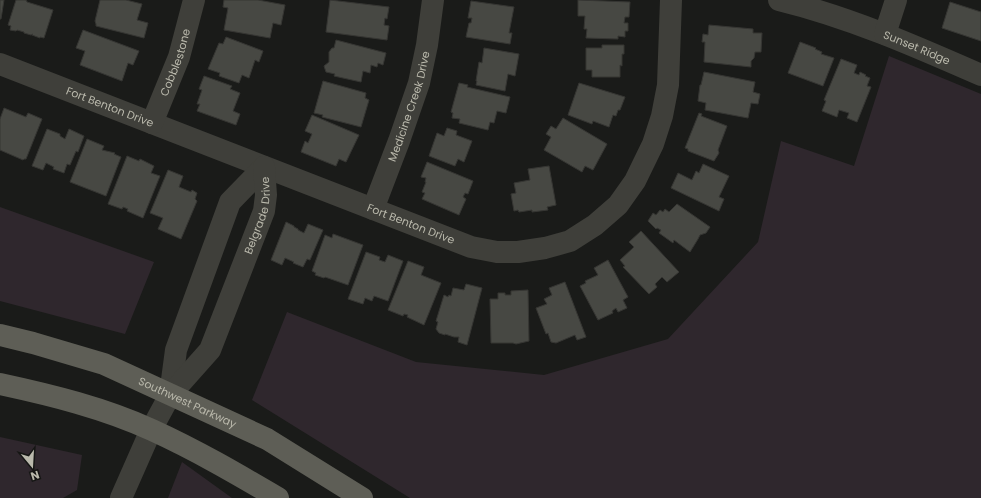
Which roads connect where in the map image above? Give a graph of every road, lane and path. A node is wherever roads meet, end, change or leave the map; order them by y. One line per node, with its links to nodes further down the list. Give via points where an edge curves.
1 (194, 0): 9 (street, Cobblestone, via 179,57)
2 (433, 0): 11 (street, Medicine Creek Drive, via 419,83)
3 (671, 0): 11 (street, Fort Benton Drive, via 668,85 653,144 635,181 618,205 595,225 570,241 546,248 497,252 471,247)
4 (779, 0): 6 (street, via 808,7)
5 (896, 0): 6 (street, Sunset Ridge)
6 (885, 34): 8 (street, Sunset Ridge)
7 (0, 64): 9 (street, Fort Benton Drive)
8 (981, 75)
9 (152, 123): 10 (street, Fort Benton Drive)
10 (264, 167): 11 (street, Fort Benton Drive); 14 (street, Belgrade Drive, via 230,202 176,350); 14 (street, Belgrade Drive, via 264,211 210,350)
11 (373, 209)
12 (0, 335): 14 (main road, Southwest Parkway, via 104,364)
13 (0, 384): 15 (main road, via 96,409)
14 (170, 395): 15 (street, Belgrade Drive); 18 (main road, Southwest Parkway, via 267,439)
15 (151, 430): 16 (street, Belgrade Drive); 17 (main road, via 204,456)
16 (121, 498)
17 (278, 498)
18 (362, 498)

